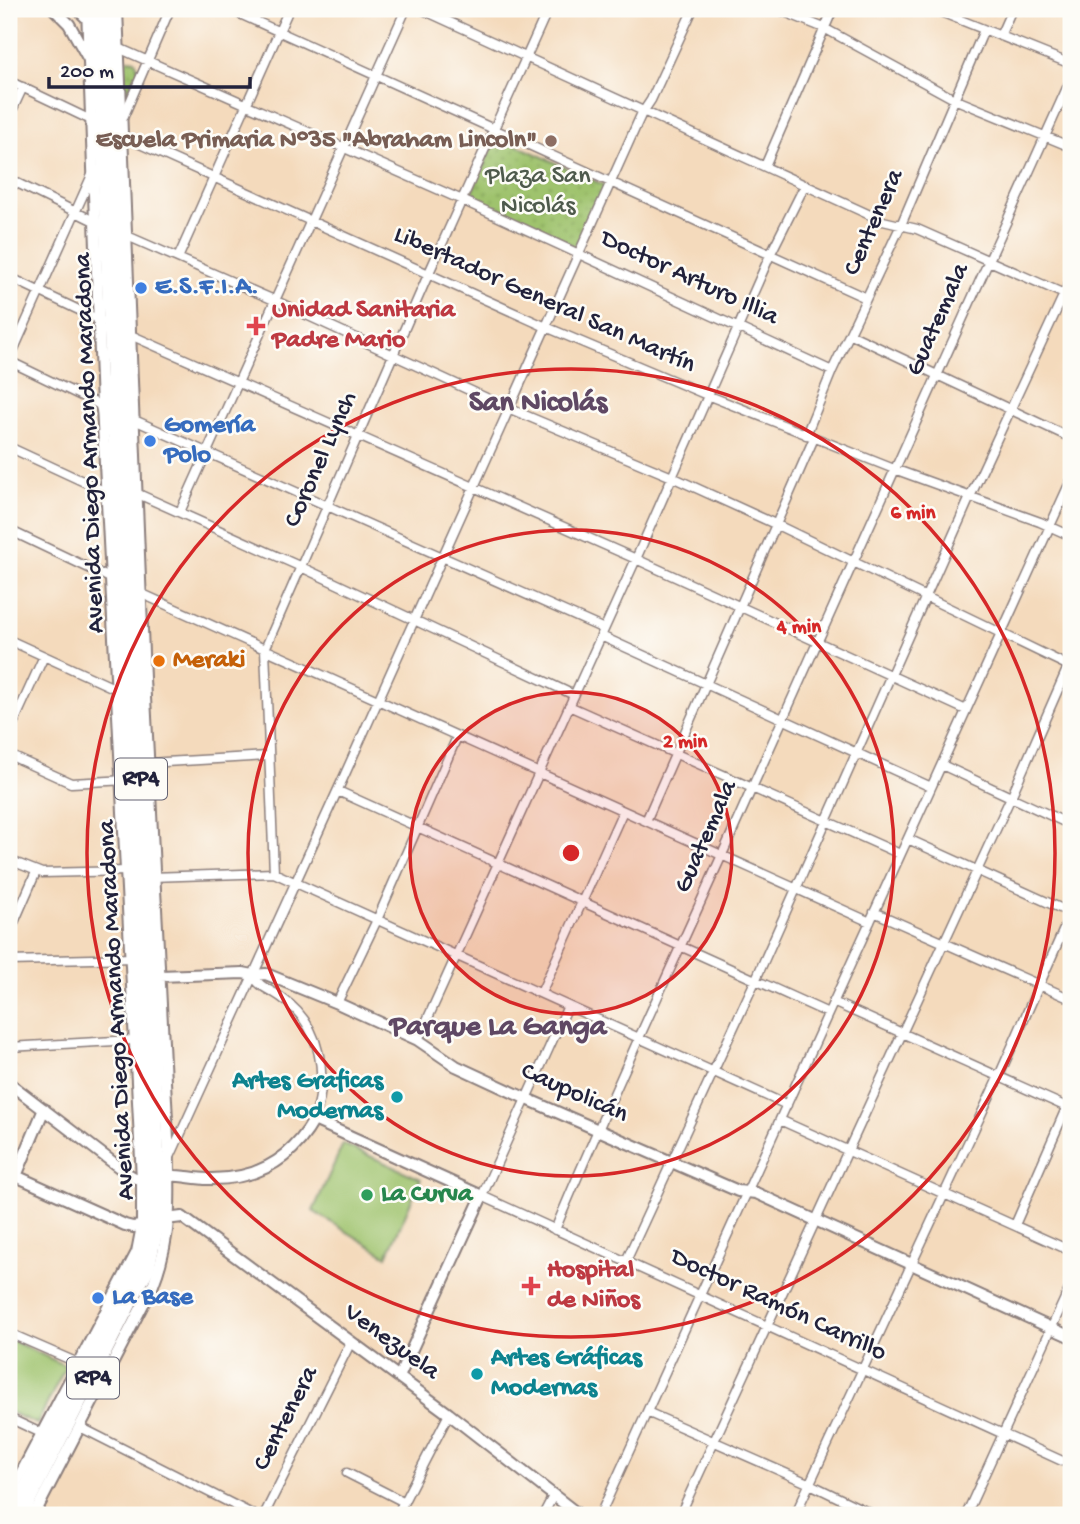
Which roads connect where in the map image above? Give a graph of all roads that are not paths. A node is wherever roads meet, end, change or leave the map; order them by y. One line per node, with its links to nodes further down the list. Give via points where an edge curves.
1 (54, 9): 24 (street, via 69,24)
2 (76, 9): 16 (street)
3 (108, 9): 22 (main road, Avenida Diego Armando Maradona / RP4)
4 (117, 9): 22 (street, Avenida Diego Armando Maradona)
5 (170, 9): 25 (street)
6 (229, 9): 18 (street)
7 (289, 9): 18 (street)
8 (406, 9): 27 (street)
9 (421, 9): 23 (street)
10 (548, 9): 23 (street, Coronel Lynch)
11 (693, 9): 34 (street)
12 (778, 9): 17 (street)
13 (833, 9): 17 (street)
14 (933, 9): 19 (street)
15 (1012, 9): 21 (street)
16 (90, 12): 20 (main road, Avenida Diego Armando Maradona / RP4); 24 (street, Avenida Diego Armando Maradona)
17 (824, 29): 32 (street); 42 (street)
18 (278, 30): 27 (street); 33 (street)
19 (984, 30): 21 (street); 32 (street, Centenera)
20 (99, 34): 22 (street, Doctor Arturo Illia); 30 (main road, Avenida Diego Armando Maradona / RP4)
21 (1000, 36): 26 (street)
22 (115, 46): 25 (street, Doctor Arturo Illia); 38 (main road, Avenida Diego Armando Maradona / RP4)
23 (527, 57): 34 (street); 37 (street, Coronel Lynch)
24 (90, 60): 30 (main road); 36 (street, Avenida Diego Armando Maradona)
25 (147, 61): 33 (street, Doctor Arturo Illia); 38 (street)
26 (1071, 64)
27 (376, 74): 37 (street); 40 (street)
28 (1071, 79): 39 (street, Guatemala)
29 (9, 81): 31 (street, Libertador General San Martín)
30 (98, 84): 36 (main road, Avenida Diego Armando Maradona / RP4)
31 (23, 87): 35 (street); 36 (street, Libertador General San Martín)
32 (954, 99): 39 (street); 53 (street, Centenera)
33 (246, 103): 40 (street, Doctor Arturo Illia); 44 (street)
34 (644, 110): 42 (street); 46 (street)
35 (9, 117)
36 (96, 122): 38 (street, Libertador General San Martín); 43 (street, Avenida Diego Armando Maradona); 69 (main road, Avenida Diego Armando Maradona / RP4)
37 (494, 129): 46 (street); 48 (street, Coronel Lynch)
38 (119, 130): 44 (street, Libertador General San Martín); 49 (main road, Avenida Diego Armando Maradona / RP4); 54 (street, Avenida Diego Armando Maradona)
39 (1045, 136): 41 (street); 58 (street, Guatemala)
40 (344, 147): 48 (street, Doctor Arturo Illia); 51 (street)
41 (1071, 147)
42 (765, 166): 47 (street)
43 (94, 169): 50 (street); 52 (street, Avenida Diego Armando Maradona)
44 (213, 177): 51 (street, Libertador General San Martín); 57 (street)
45 (9, 179): 50 (street)
46 (611, 181): 55 (street); 56 (street)
47 (805, 186): 53 (street); 55 (street)
48 (462, 200): 56 (street, Doctor Arturo Illia); 59 (street, Coronel Lynch)
49 (116, 201): 54 (main road); 61 (main road, Avenida Diego Armando Maradona / RP4)
50 (76, 212): 52 (street); 63 (street)
51 (310, 220): 59 (street, Libertador General San Martín); 66 (street)
52 (96, 222): 69 (street, Avenida Diego Armando Maradona)
53 (901, 225): 58 (street); 65 (street, Centenera)
54 (125, 235): 57 (street); 61 (main road); 69 (street, Avenida Diego Armando Maradona)
55 (771, 253): 65 (street); 68 (street)
56 (579, 254): 67 (street); 68 (street, Doctor Arturo Illia)
57 (178, 258): 66 (street)
58 (989, 260): 64 (street); 74 (street, Guatemala)
59 (428, 275): 67 (street, Libertador General San Martín); 71 (street, Coronel Lynch)
60 (9, 277): 63 (street)
61 (118, 278): 69 (main road, Avenida Diego Armando Maradona / RP4)
62 (1071, 279): 64 (street)
63 (40, 292): 69 (street); 72 (street)
64 (1068, 296): 80 (street)
65 (866, 298): 70 (street, Centenera)
66 (274, 300): 71 (street); 75 (street)
67 (545, 327): 77 (street, Libertador General San Martín); 79 (street)
68 (738, 327): 73 (street, Doctor Arturo Illia); 77 (street)
69 (115, 328): 75 (street); 76 (main road, Avenida Diego Armando Maradona / RP4); 78 (street, Avenida Diego Armando Maradona); 81 (street, Avenida Diego Armando Maradona); 93 (main road, Avenida Diego Armando Maradona / RP4)
70 (850, 334): 73 (street, Centenera); 74 (street)
71 (393, 355): 79 (street); 82 (street, Coronel Lynch)
72 (9, 361): 78 (street)
73 (832, 371): 83 (street, Centenera)
74 (937, 375): 80 (street); 88 (street, Guatemala)
75 (238, 383): 82 (street); 87 (street)
76 (112, 385): 78 (main road); 85 (main road, Avenida Diego Armando Maradona / RP4)
77 (707, 396): 83 (street, Libertador General San Martín); 89 (street)
78 (102, 406): 85 (main road); 92 (street, Avenida Diego Armando Maradona)
79 (508, 408): 89 (street); 91 (street)
80 (1011, 410): 84 (street); 94 (street)
81 (132, 419): 87 (street); 93 (street, Avenida Diego Armando Maradona)
82 (358, 435): 91 (street); 95 (street, Coronel Lynch)
83 (810, 436): 88 (street, Libertador General San Martín); 97 (street, Centenera)
84 (1071, 438)
85 (114, 446): 107 (main road, Avenida Diego Armando Maradona / RP4)
86 (9, 447): 92 (street)
87 (207, 453): 95 (street); 96 (street)
88 (894, 469): 94 (street, Libertador General San Martín); 105 (street, Guatemala)
89 (672, 477): 97 (street); 104 (street)
90 (1071, 480): 98 (street)
91 (474, 487): 103 (street); 104 (street)
92 (106, 492): 107 (street, Avenida Diego Armando Maradona)
93 (132, 495): 96 (street); 100 (main road); 102 (main road, Avenida Diego Armando Maradona / RP4)
94 (970, 497): 98 (street, Libertador General San Martín); 109 (street)
95 (327, 505): 103 (street); 106 (street, Coronel Lynch)
96 (180, 512): 106 (street)
97 (775, 524): 105 (street); 110 (street, Centenera)
98 (1050, 526): 101 (street, Libertador General San Martín); 113 (street)
99 (9, 532): 107 (street)
100 (138, 532): 102 (main road); 108 (street, Avenida Diego Armando Maradona)
101 (1071, 536)
102 (131, 558): 108 (main road, Avenida Diego Armando Maradona / RP4)
103 (442, 558): 111 (street); 112 (street)
104 (636, 559): 110 (street); 112 (street)
105 (853, 561): 109 (street); 115 (street, Guatemala)
106 (299, 566): 111 (street); 116 (street, Coronel Lynch)
107 (115, 580): 108 (street); 122 (street, Avenida Diego Armando Maradona); 137 (main road, Avenida Diego Armando Maradona / RP4)
108 (136, 591): 116 (street); 120 (main road); 134 (main road, Avenida Diego Armando Maradona / RP4)
109 (926, 597): 113 (street); 119 (street)
110 (740, 606): 115 (street); 121 (street, Centenera)
111 (413, 619): 123 (street); 124 (street)
112 (602, 632): 121 (street); 123 (street)
113 (1001, 633): 118 (street); 126 (street)
114 (9, 640): 117 (street)
115 (816, 641): 119 (street); 127 (street, Guatemala)
116 (265, 649): 124 (street); 133 (street, Coronel Lynch)
117 (44, 656): 122 (street); 128 (street)
118 (1070, 664): 142 (street)
119 (892, 676): 126 (street); 130 (street)
120 (144, 678): 134 (street, Avenida Diego Armando Maradona)
121 (705, 684): 127 (street); 131 (street, Centenera)
122 (116, 689): 137 (street, Avenida Diego Armando Maradona)
123 (574, 695): 125 (street)
124 (377, 700): 129 (street); 141 (street)
125 (569, 706): 131 (street); 136 (street)
126 (966, 710): 135 (street)
127 (782, 718): 130 (street); 139 (street, Guatemala)
128 (9, 733)
129 (457, 737): 136 (street); 148 (street)
130 (857, 752): 138 (street); 145 (street)
131 (676, 754): 139 (street); 144 (street, Centenera)
132 (9, 755): 137 (street, via 71,783)
133 (268, 756): 134 (street); 156 (street, Coronel Lynch)
134 (144, 763): 140 (main road); 146 (main road, Avenida Diego Armando Maradona / RP4)
135 (942, 765): 138 (street); 142 (street)
136 (539, 774): 143 (street); 153 (street)
137 (125, 780): 157 (main road, Avenida Diego Armando Maradona / RP4)
138 (931, 787): 149 (street)
139 (752, 788): 145 (street); 151 (street, Guatemala)
140 (150, 790): 146 (main road); 157 (street, Avenida Diego Armando Maradona)
141 (338, 792): 148 (street); 158 (street)
142 (1011, 797): 147 (street); 154 (street)
143 (623, 811): 144 (street); 160 (street)
144 (646, 821): 151 (street)
145 (827, 821): 150 (street); 159 (street)
146 (144, 825): 157 (main road, Avenida Diego Armando Maradona / RP4)
147 (1071, 825)
148 (418, 827): 153 (street); 163 (street)
149 (908, 839): 150 (street); 154 (street)
150 (900, 855): 161 (street)
151 (721, 856): 159 (street); 167 (street, Guatemala)
152 (9, 860): 155 (street)
153 (497, 863): 160 (street); 168 (street)
154 (977, 869): 162 (street); 166 (street)
155 (36, 872): 157 (street); 165 (street)
156 (274, 873): 157 (street); 158 (street)
157 (140, 874): 169 (main road, Avenida Diego Armando Maradona / RP4); 171 (main road, Avenida Diego Armando Maradona / RP4)
158 (295, 882): 163 (street); 172 (street)
159 (796, 890): 164 (street); 173 (street)
160 (582, 902): 167 (street); 176 (street)
161 (874, 912): 164 (street); 166 (street)
162 (1071, 913): 175 (street)
163 (377, 920): 168 (street); 180 (street)
164 (870, 922): 179 (street)
165 (9, 934)
166 (944, 942): 175 (street); 183 (street)
167 (681, 946): 173 (street); 184 (street, Guatemala)
168 (456, 956): 176 (street); 186 (street)
169 (134, 958): 170 (street); 171 (street); 185 (street, Avenida Diego Armando Maradona); 203 (main road, Avenida Diego Armando Maradona / RP4)
170 (9, 961)
171 (155, 973): 172 (street, Caupolicán); 200 (street, Avenida Diego Armando Maradona); 203 (main road, Avenida Diego Armando Maradona / RP4)
172 (253, 975): 174 (street, Caupolicán); 177 (street, via 257,984); 200 (street)
173 (756, 979): 182 (street); 188 (street)
174 (289, 982): 177 (street); 180 (street, Caupolicán)
175 (1040, 985): 178 (street); 189 (street)
176 (541, 993): 181 (street)
177 (282, 998): 196 (street, via 304,1020 320,1055 321,1093)
178 (1071, 999)
179 (833, 1002): 182 (street); 183 (street)
180 (337, 1003): 186 (street, Caupolicán)
181 (568, 1006): 184 (street); 192 (street)
182 (828, 1013): 193 (street)
183 (902, 1033): 189 (street); 199 (street)
184 (638, 1037): 188 (street); 198 (street, Guatemala)
185 (133, 1040): 187 (street); 203 (street, Avenida Diego Armando Maradona)
186 (418, 1040): 192 (street, Caupolicán, via 456,1066)
187 (9, 1046)
188 (713, 1071): 193 (street); 201 (street)
189 (999, 1076): 194 (street); 205 (street)
190 (9, 1083): 195 (street)
191 (1071, 1097): 194 (street)
192 (527, 1099): 198 (street, Caupolicán); 206 (street)
193 (787, 1105): 197 (street)
194 (1069, 1108): 209 (street)
195 (44, 1110): 202 (street); 203 (street, via 128,1174)
196 (313, 1120): 203 (street, via 292,1151 262,1170 215,1179); 206 (street, Doctor Ramón Carrillo)
197 (780, 1120): 199 (street); 204 (street)
198 (597, 1129): 201 (street, Caupolicán); 210 (street, Guatemala)
199 (849, 1149): 205 (street); 207 (street)
200 (169, 1159): 203 (street, Avenida Diego Armando Maradona)
201 (671, 1162): 204 (street, Caupolicán); 212 (street)
202 (13, 1174): 208 (street, Venezuela, via 125,1225)
203 (155, 1177): 208 (main road, Avenida Diego Armando Maradona / RP4); 208 (street, Avenida Diego Armando Maradona)
204 (748, 1192): 207 (street, Caupolicán); 215 (street)
205 (945, 1192): 209 (street); 213 (street)
206 (482, 1196): 210 (street, Doctor Ramón Carrillo); 223 (street)
207 (816, 1221): 213 (street, Caupolicán); 216 (street)
208 (155, 1223): 220 (street, Venezuela, via 182,1217); 221 (street, Avenida Diego Armando Maradona); 227 (street, Avenida Diego Armando Maradona, via 166,1245 153,1285); 239 (main road, Avenida Diego Armando Maradona / RP4, via 135,1275); 240 (main road, Avenida Diego Armando Maradona / RP4, via 148,1269)
209 (1015, 1225): 211 (street)
210 (555, 1230): 212 (street, Doctor Ramón Carrillo)
211 (1071, 1251)
212 (626, 1261): 215 (street, Doctor Ramón Carrillo)
213 (912, 1263): 217 (street, Caupolicán); 222 (street)
214 (1071, 1285): 217 (street)
215 (700, 1296): 216 (street, Doctor Ramón Carrillo); 224 (street)
216 (766, 1326): 222 (street, Doctor Ramón Carrillo); 230 (street)
217 (1052, 1328): 219 (street, Caupolicán); 229 (street)
218 (9, 1333): 221 (street)
219 (1071, 1336)
220 (351, 1342): 223 (street, Venezuela); 242 (street, Centenera)
221 (78, 1363): 228 (street, Avenida Diego Armando Maradona)
222 (864, 1370): 229 (street, Doctor Ramón Carrillo); 233 (street)
223 (399, 1377): 225 (street, Venezuela)
224 (647, 1412): 230 (street); 246 (street)
225 (449, 1414): 235 (street, Venezuela); 236 (street)
226 (9, 1418): 228 (street)
227 (80, 1427): 237 (street, Avenida Diego Armando Maradona); 241 (street)
228 (41, 1433): 234 (street, Avenida Diego Armando Maradona)
229 (1003, 1433): 231 (street, Doctor Ramón Carrillo); 249 (street)
230 (715, 1441): 233 (street); 238 (street)
231 (1071, 1465)
232 (347, 1473): 236 (street)
233 (810, 1484): 247 (street); 248 (street)
234 (9, 1496)
235 (553, 1496): 244 (street); 245 (street, Venezuela)
236 (404, 1502): 243 (street)
237 (34, 1514)
238 (683, 1514)
239 (11, 1515)
240 (22, 1515)
241 (254, 1515)
242 (264, 1515)
243 (397, 1515)
244 (543, 1515)
245 (579, 1515)
246 (600, 1515)
247 (796, 1515)
248 (874, 1515)
249 (966, 1515)

